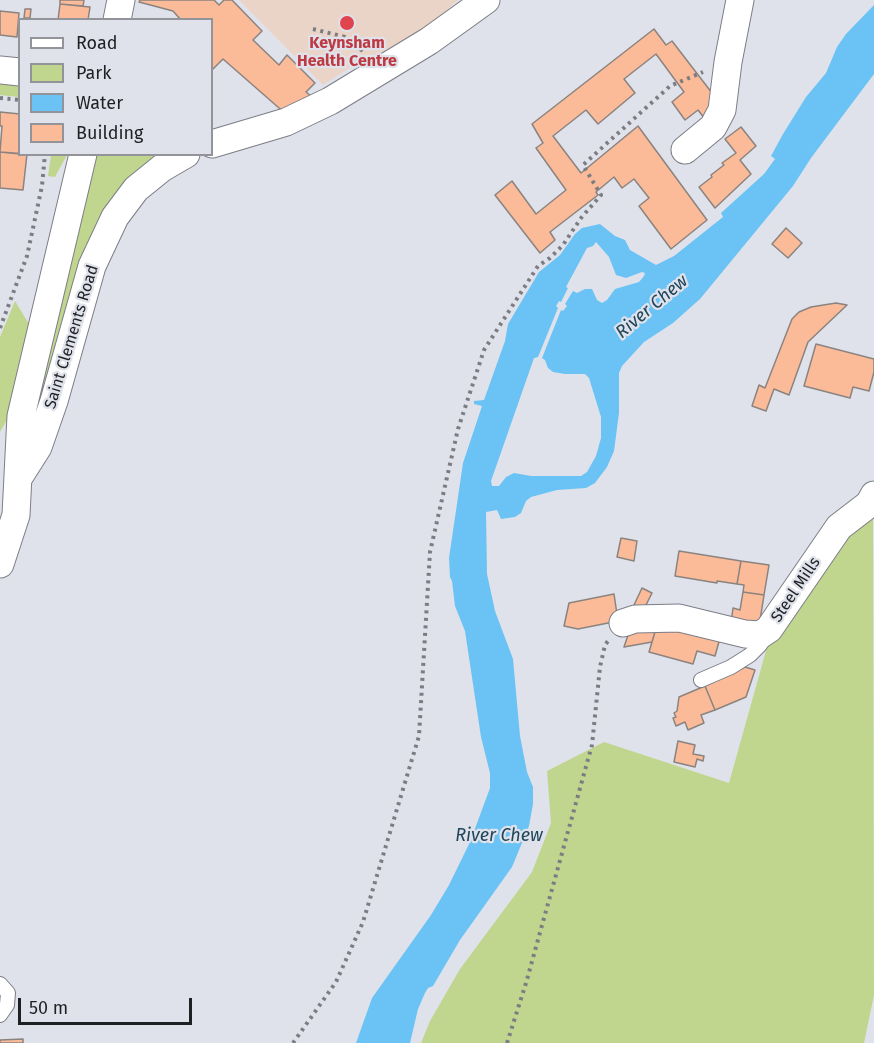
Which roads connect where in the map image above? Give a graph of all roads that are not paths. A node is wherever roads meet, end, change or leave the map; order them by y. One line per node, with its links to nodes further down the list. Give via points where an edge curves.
1 (122, 0): 4 (street)
2 (486, 0): 7 (street, via 385,69 330,100 286,122)
3 (740, 0): 8 (street, via 722,110 713,128)
4 (118, 18)
5 (0, 70): 6 (street)
6 (18, 72)
7 (213, 144)
8 (685, 150)
9 (83, 156): 11 (street, Saint Clements Road)
10 (183, 156): 11 (street, Saint Clements Road, via 136,189 115,217 92,266 38,447)
11 (12, 465): 13 (street, Saint Clements Road, via 16,515)
12 (874, 495): 15 (street, Steel Mills, via 869,504 839,527)
13 (2, 557)
14 (623, 623): 15 (street, Steel Mills, via 679,618 745,634 760,635)
15 (770, 629): 16 (lane, via 750,655)
16 (701, 680)
17 (0, 984): 18 (lane, via 8,993 7,1005)
18 (0, 1015)

